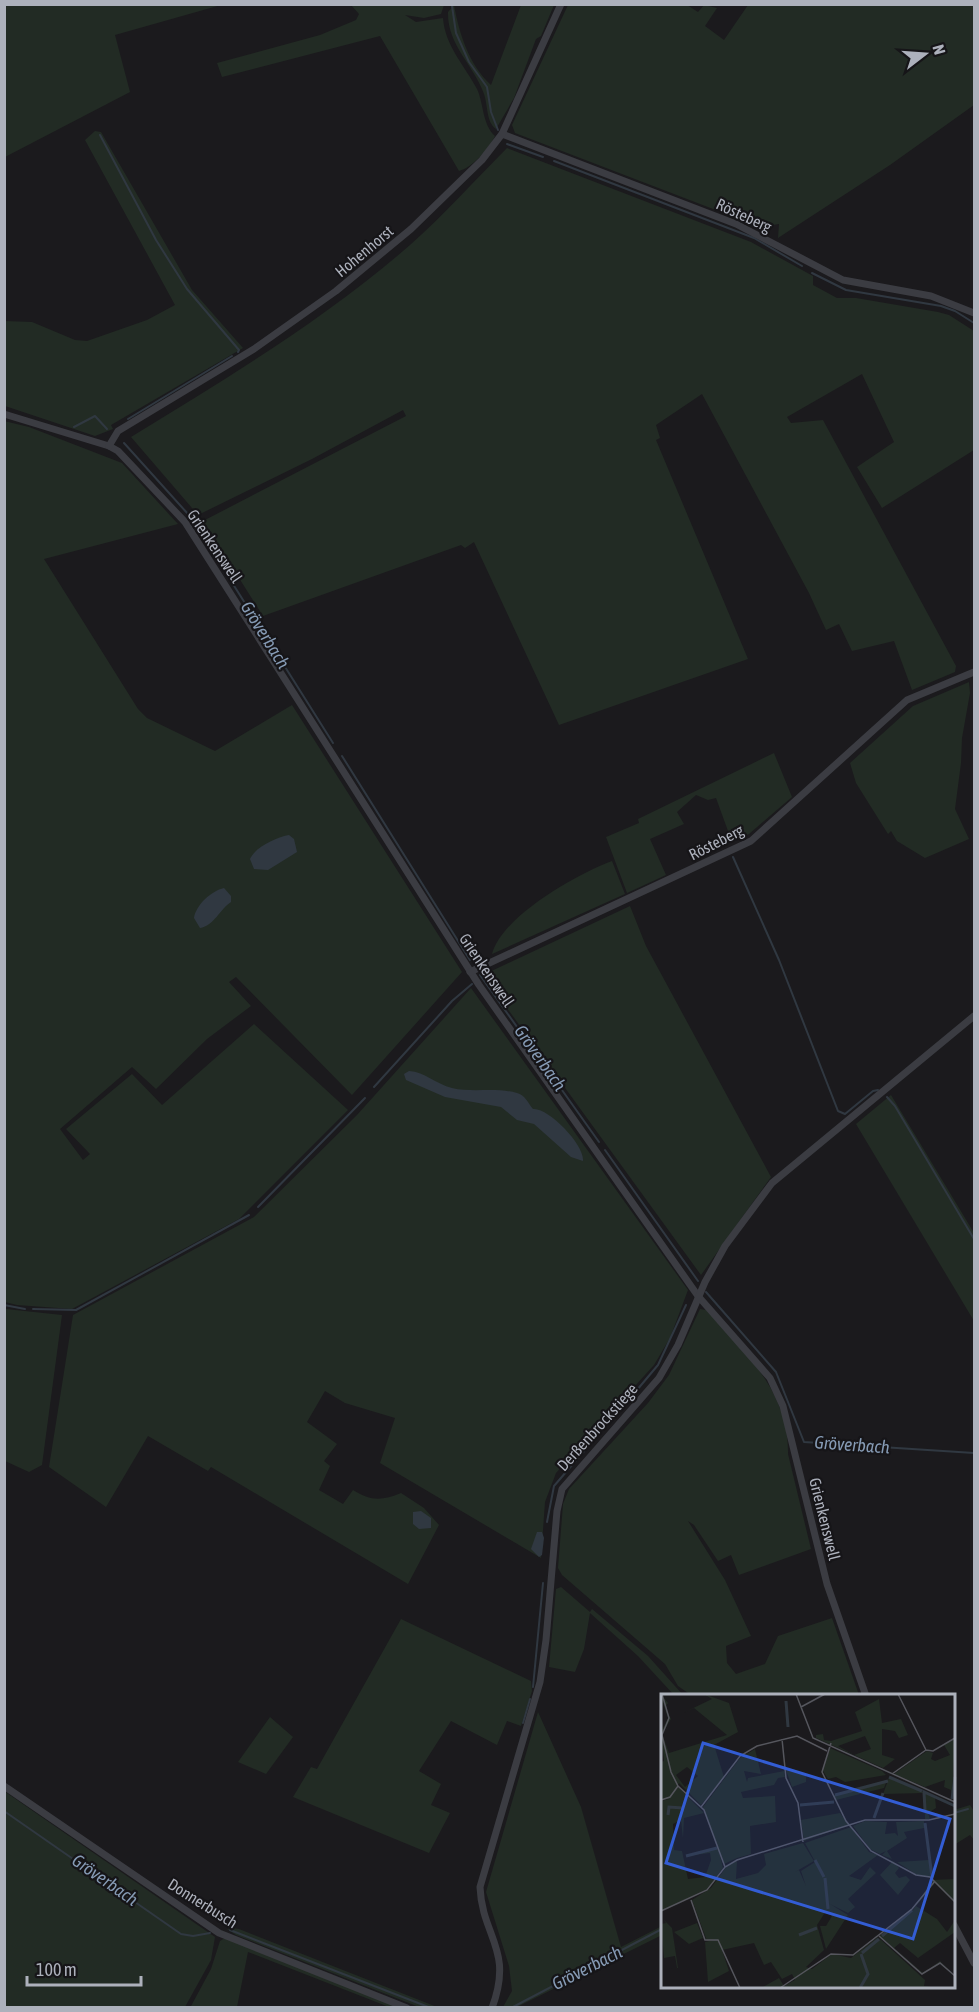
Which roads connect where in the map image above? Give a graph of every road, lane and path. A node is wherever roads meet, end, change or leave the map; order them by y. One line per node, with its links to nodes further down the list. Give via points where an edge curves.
1 (561, 4): 2 (street, Hohenhorst)
2 (502, 134): 3 (street, Rösteberg, via 736,224 843,280 931,296); 5 (street, Hohenhorst, via 482,160 411,229 336,291 254,348 118,431)
3 (975, 314)
4 (4, 414): 5 (street, Grienkenswell)
5 (109, 446): 7 (street, Grienkenswell, via 126,458 185,522)
6 (975, 672): 7 (street, Rösteberg, via 907,700 751,841)
7 (470, 972): 9 (street, Grienkenswell)
8 (975, 1016): 9 (street, Derßenbrockstiege, via 772,1183 725,1246)
9 (698, 1296): 10 (street, Grienkenswell, via 761,1365 779,1394 825,1578); 15 (street, Derßenbrockstiege, via 659,1378 572,1475 560,1495 540,1682 480,1887 501,1964)
10 (866, 1694)
11 (4, 1785): 14 (street, Donnerbusch, via 219,1933)
12 (955, 1927): 13 (street)
13 (975, 1963)
14 (407, 2007)
15 (492, 2007)

